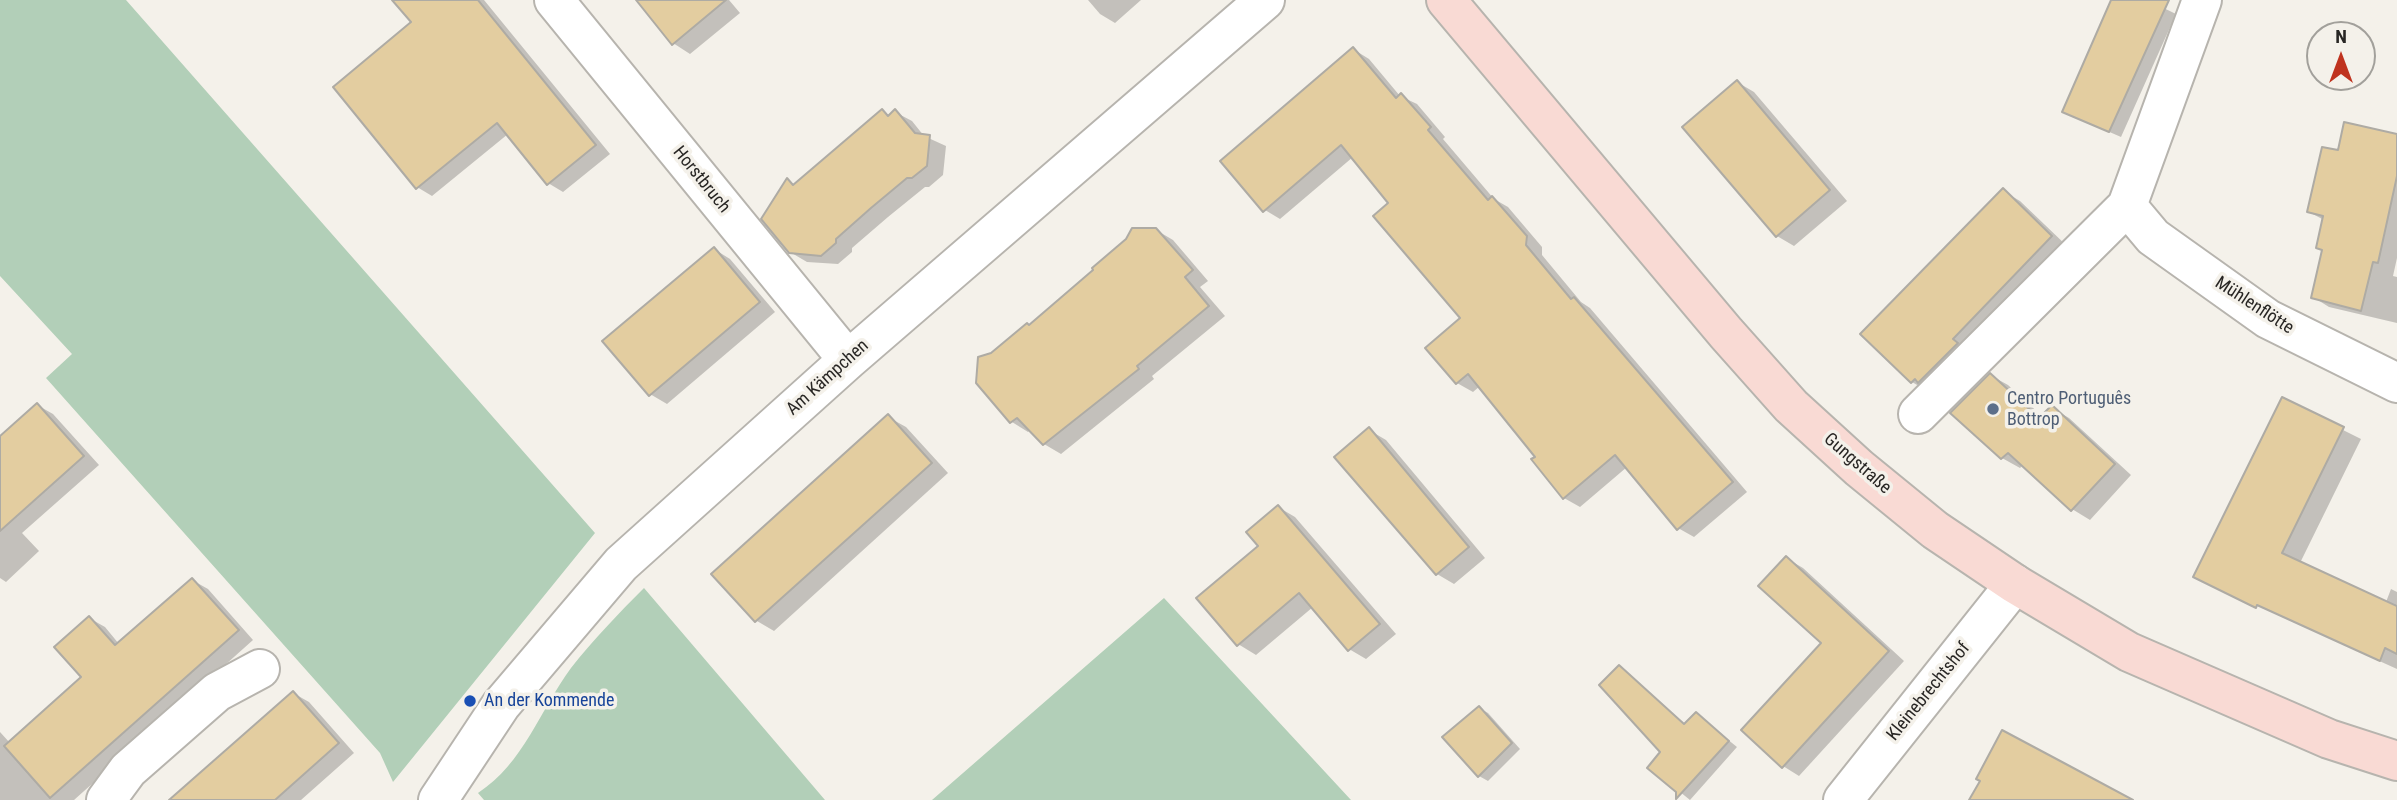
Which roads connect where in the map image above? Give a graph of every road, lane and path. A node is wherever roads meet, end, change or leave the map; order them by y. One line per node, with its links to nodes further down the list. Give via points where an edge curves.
1 (554, 0): 6 (street, Horstbruch)
2 (1265, 0): 6 (street, Am Kämpchen)
3 (1446, 0): 9 (street, Gungstraße, via 1791,406 1935,530)
4 (2202, 0): 5 (street)
5 (2127, 206): 7 (street, Mühlenflötte, via 2153,237 2268,319); 8 (street)
6 (848, 360): 13 (street, Am Kämpchen, via 621,564 501,705)
7 (2397, 383)
8 (1918, 414)
9 (2015, 584): 11 (street, Gungstraße, via 2129,652 2329,739); 14 (street, Kleinebrechtshof)
10 (260, 669): 12 (street, via 217,692 128,770)
11 (2397, 761)
12 (106, 800)
13 (438, 800)
14 (1843, 800)

